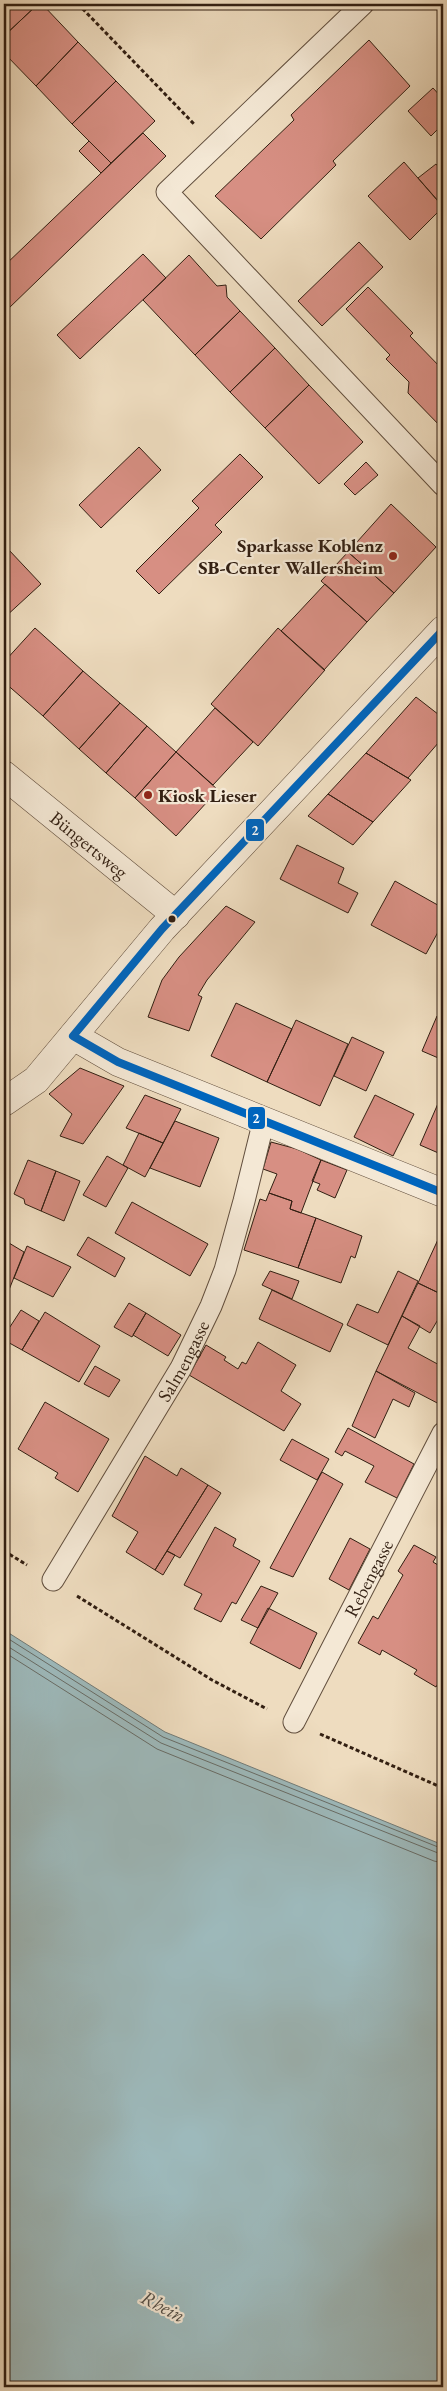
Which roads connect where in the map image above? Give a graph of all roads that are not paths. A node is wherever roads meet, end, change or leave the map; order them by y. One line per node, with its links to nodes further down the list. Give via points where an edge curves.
1 (362, 4): 2 (lane, via 167,192)
2 (443, 485)
3 (443, 630): 5 (street)
4 (4, 775): 5 (street, Büngertsweg)
5 (176, 915): 6 (street)
6 (73, 1036): 7 (street, via 36,1080); 8 (street, via 118,1062)
7 (4, 1102)
8 (264, 1120): 9 (street); 11 (lane, Salmengasse, via 235,1236 211,1306 181,1368)
9 (443, 1193)
10 (443, 1433): 12 (lane, Rebengasse)
11 (53, 1580)
12 (294, 1722)

